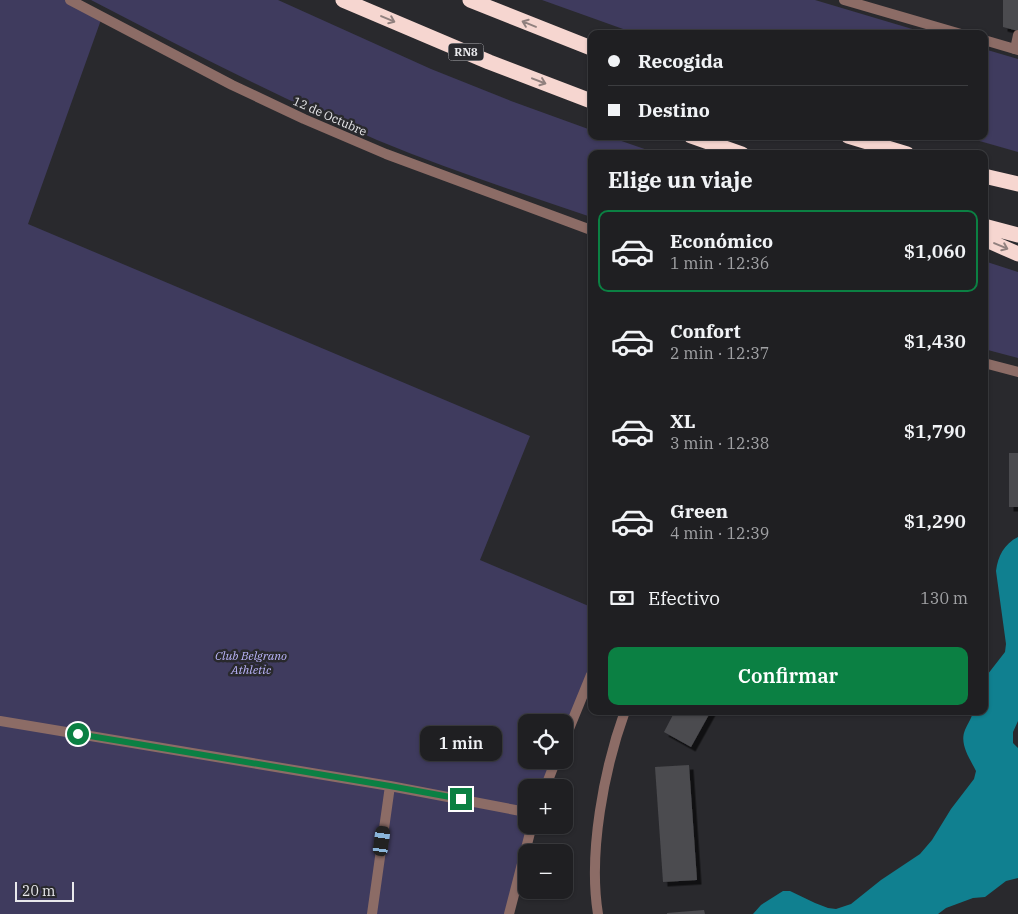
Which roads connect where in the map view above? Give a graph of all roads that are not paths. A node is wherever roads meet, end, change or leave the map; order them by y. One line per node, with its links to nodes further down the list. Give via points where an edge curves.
1 (70, 0): 20 (street, 12 de Octubre, via 232,85 313,122 386,154)
2 (343, 0): 10 (highway, RN8, one-way to 10)
3 (470, 0): 8 (highway, one-way to 3)
4 (844, 0): 5 (street)
5 (946, 30)
6 (1018, 35): 9 (street)
7 (988, 41): 9 (street)
8 (588, 47)
9 (1017, 50)
10 (588, 100)
11 (702, 140): 13 (highway)
12 (861, 140): 14 (highway)
13 (731, 150)
14 (894, 150)
15 (988, 174): 17 (highway)
16 (988, 175): 18 (highway)
17 (1018, 178)
18 (1018, 184)
19 (988, 227): 21 (highway)
20 (588, 229)
21 (1018, 236)
22 (988, 241): 23 (highway, one-way to 23)
23 (1018, 254)
24 (988, 364): 25 (street)
25 (1018, 372)
26 (588, 682): 28 (street)
27 (624, 715): 35 (street, via 599,822 595,866)
28 (573, 719)
29 (0, 721): 30 (street)
30 (390, 786): 31 (street); 33 (street)
31 (518, 810)
32 (530, 834): 34 (street)
33 (372, 914)
34 (509, 914)
35 (598, 914)

